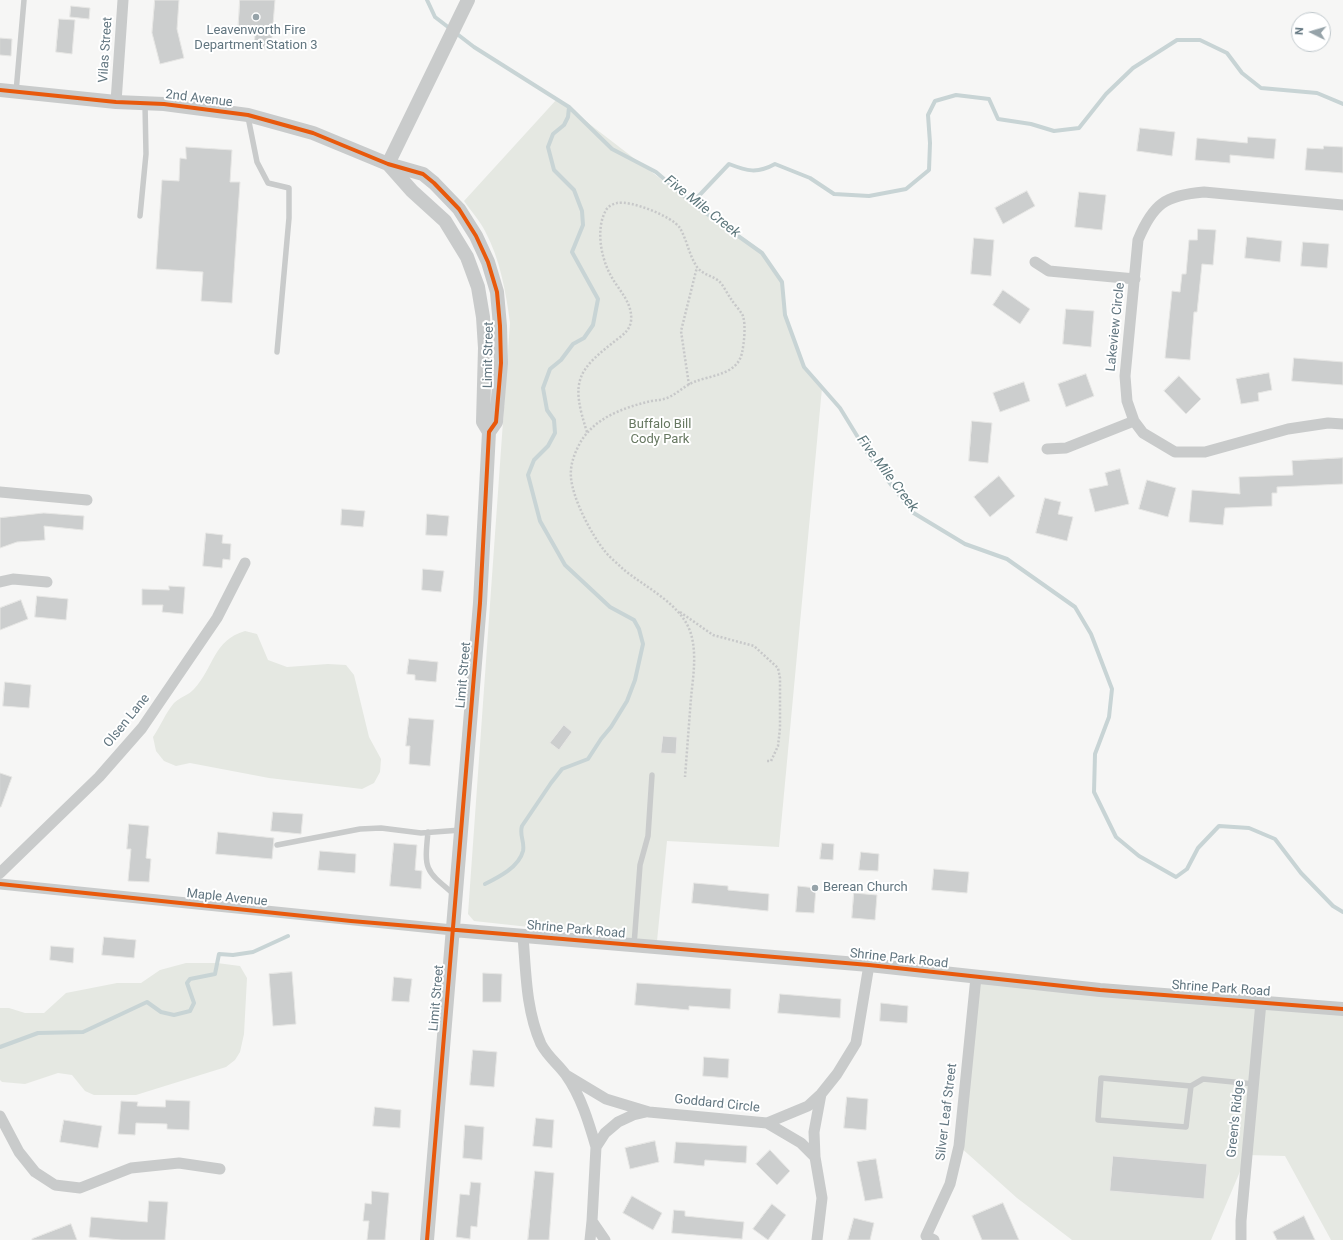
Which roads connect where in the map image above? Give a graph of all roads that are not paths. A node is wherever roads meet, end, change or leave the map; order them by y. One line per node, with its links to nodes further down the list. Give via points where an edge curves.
1 (24, 0): 5 (lane)
2 (123, 0): 6 (street, Vilas Street)
3 (468, 0): 9 (street)
4 (0, 90): 5 (street, 2nd Avenue)
5 (16, 92): 6 (street, 2nd Avenue)
6 (116, 102): 7 (street, 2nd Avenue)
7 (145, 103): 8 (street, 2nd Avenue); 11 (lane, via 146,154)
8 (248, 115): 9 (street, 2nd Avenue, via 313,133); 14 (lane, via 257,162 268,183 289,188 289,218)
9 (388, 164): 17 (street, Limit Street, via 412,191 445,221 467,257 478,287 483,317 483,422); 17 (street, Limit Street, via 423,174 434,183 459,209 488,262 497,292 500,326 496,422)
10 (1343, 205): 13 (street, Lakeview Circle, via 1204,192 1182,194 1163,202 1146,220 1138,240)
11 (140, 216)
12 (1035, 262): 13 (street, via 1049,271)
13 (1135, 279): 15 (street, Lakeview Circle, via 1125,376 1127,401)
14 (277, 352)
15 (1134, 421): 16 (street, Lakeview Circle, via 1143,433 1176,452 1205,452 1288,429 1328,423); 18 (street, via 1066,448)
16 (1343, 424)
17 (489, 432): 25 (street, Limit Street, via 480,603)
18 (1047, 449)
19 (0, 492): 20 (street)
20 (87, 500)
21 (245, 563): 28 (street, Olsen Lane, via 217,618 142,728 99,777)
22 (0, 582): 23 (street, via 12,579)
23 (47, 582)
24 (652, 775): 33 (lane, via 648,836 640,865)
25 (462, 830): 26 (lane); 30 (street, Limit Street)
26 (428, 832): 27 (lane, via 360,829); 30 (lane, via 425,859 428,869)
27 (277, 845)
28 (0, 873)
29 (0, 884): 31 (street, Maple Avenue)
30 (456, 896): 31 (street, Limit Street)
31 (453, 930): 32 (street, Shrine Park Road); 49 (street, Limit Street)
32 (524, 936): 33 (street, Shrine Park Road); 38 (street, Goddard Circle, via 527,989 534,1027 552,1061)
33 (634, 945): 34 (street, Shrine Park Road)
34 (869, 965): 35 (street, Shrine Park Road); 41 (street, Goddard Circle, via 856,1043)
35 (976, 977): 36 (street, Shrine Park Road, via 1100,990); 53 (street, Silver Leaf Street, via 958,1146 950,1184 926,1236)
36 (1262, 1002): 37 (street, Shrine Park Road); 39 (street, Green's Ridge)
37 (1343, 1009)
38 (566, 1075): 42 (street, Goddard Circle, via 606,1099); 45 (street, Goddard Circle, via 585,1110)
39 (1254, 1084): 40 (lane, via 1203,1079); 54 (street, Green's Ridge, via 1240,1221)
40 (1191, 1086): 40 (lane, via 1186,1127 1098,1120 1101,1078)
41 (821, 1094): 44 (street, Goddard Circle, via 808,1106); 46 (street, via 814,1132)
42 (648, 1112): 44 (street, Goddard Circle); 45 (street, via 618,1122 605,1133)
43 (0, 1116): 47 (street, via 19,1152 34,1172 55,1184 80,1188 131,1168 179,1163)
44 (767, 1123): 46 (street, via 801,1143)
45 (596, 1147): 48 (street)
46 (815, 1157): 52 (street, via 822,1198)
47 (220, 1169)
48 (592, 1222): 50 (street); 51 (street)
49 (427, 1240)
50 (590, 1240)
51 (605, 1240)
52 (817, 1240)
53 (934, 1240)
54 (1241, 1240)

